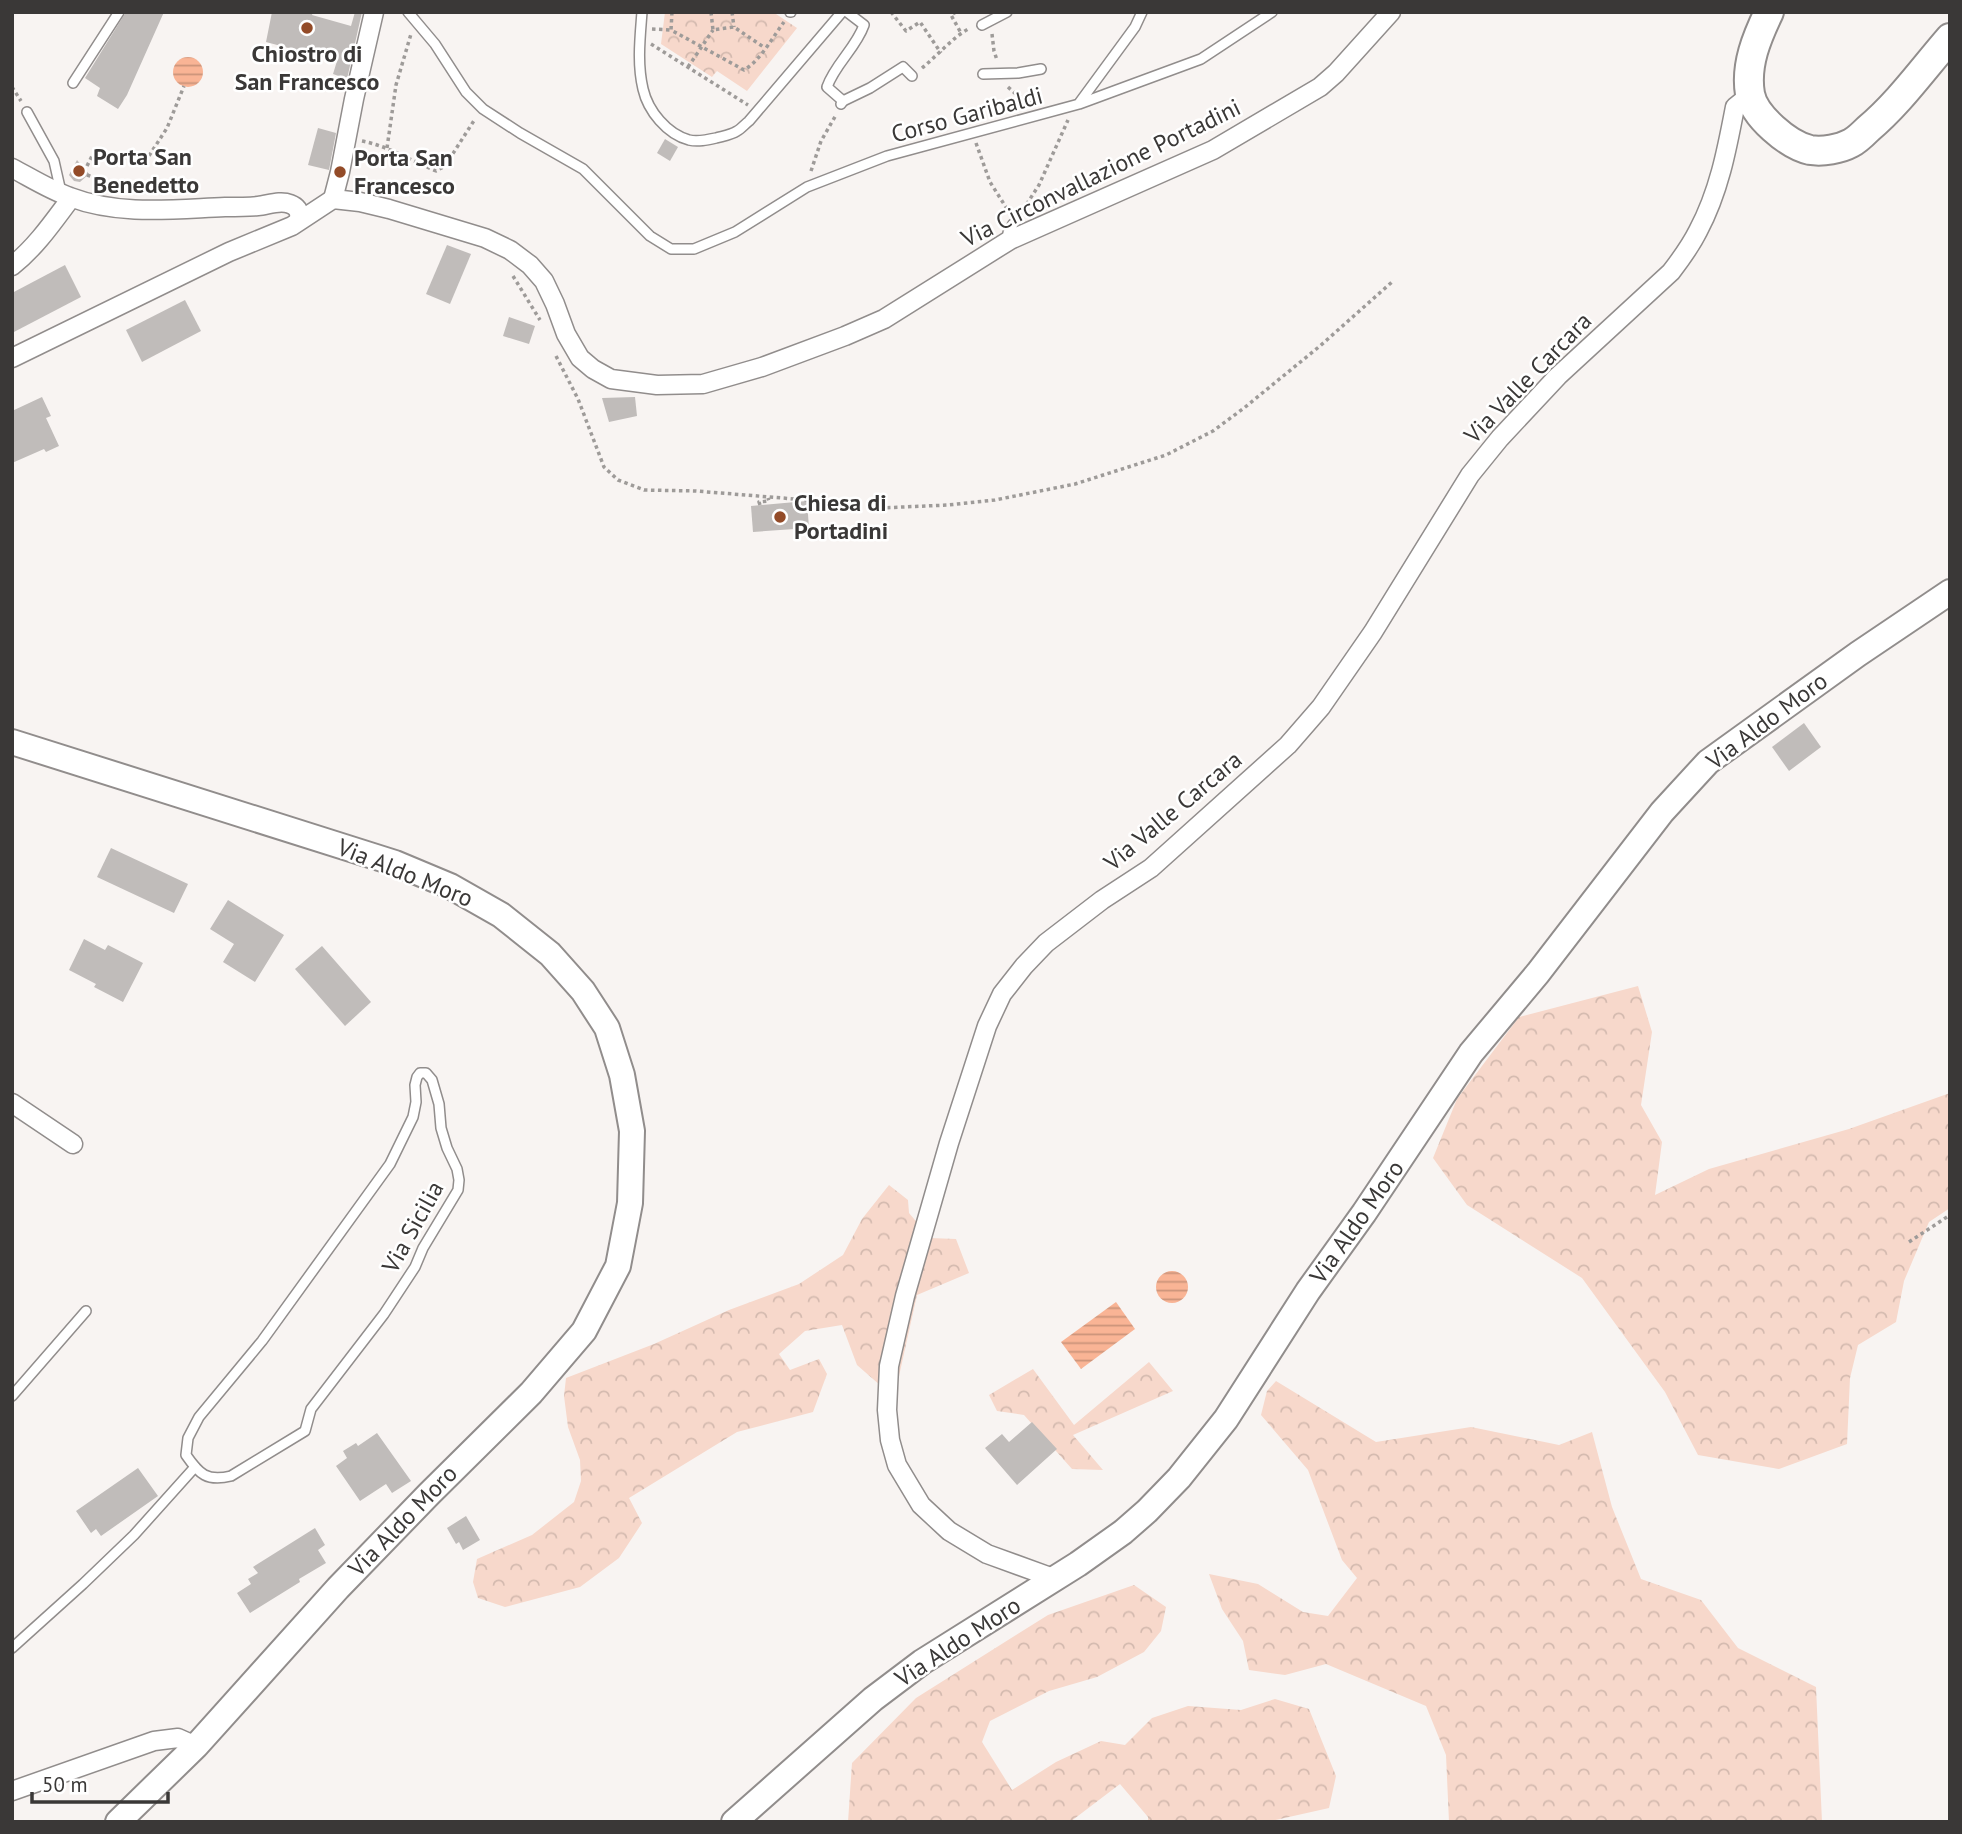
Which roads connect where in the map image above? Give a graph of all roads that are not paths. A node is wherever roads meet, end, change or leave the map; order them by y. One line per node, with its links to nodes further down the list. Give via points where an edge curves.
1 (119, 12): 16 (lane)
2 (374, 12): 22 (street)
3 (408, 12): 18 (lane, Corso Garibaldi, via 483,109 583,169 650,236 671,249 694,248 735,232 807,187 887,156)
4 (642, 12): 5 (lane, via 641,72 649,106 673,132 702,141 736,132 749,121)
5 (845, 12): 15 (lane, via 864,25 827,87 842,103 903,68)
6 (1007, 12): 11 (lane)
7 (1142, 12): 18 (lane)
8 (1272, 12): 18 (lane, Corso Garibaldi, via 1201,59)
9 (1391, 12): 22 (street, Via Circonvallazione Portadini, via 1336,73 1308,95 1213,150 1012,227 884,319 762,367 703,384 657,386 611,379 580,358 544,281 510,250 389,209)
10 (1769, 12): 17 (main road, via 1749,67)
11 (982, 25)
12 (1950, 38): 17 (main road, via 1882,118 1851,144 1809,149 1782,136 1759,114)
13 (1041, 69): 14 (lane)
14 (983, 74)
15 (912, 76)
16 (73, 83)
17 (1750, 95): 33 (street, Via Valle Carcara, via 1735,107 1715,191 1684,255 1558,376 1492,447 1321,707 1287,745 1151,868 1046,943 1003,994 987,1026 905,1296 889,1366 890,1440 897,1465 921,1505 949,1531 987,1554)
18 (1079, 104)
19 (25, 109): 21 (lane, via 54,161)
20 (12, 168): 21 (street)
21 (66, 196): 23 (street, via 95,205 152,210 282,202 297,208); 24 (street, via 39,240)
22 (333, 199): 23 (street)
23 (299, 220): 25 (street)
24 (12, 266)
25 (12, 358)
26 (1950, 592): 33 (main road, Via Aldo Moro, via 1708,762 1662,812 1471,1053 1226,1419 1147,1511)
27 (12, 742): 35 (main road, Via Aldo Moro, via 395,863 450,886 501,915 550,954 583,991 607,1028 622,1075 632,1131 630,1203 618,1266 584,1331 531,1393 338,1588)
28 (12, 1103): 29 (street)
29 (73, 1144)
30 (86, 1311): 31 (lane)
31 (12, 1396)
32 (195, 1467): 32 (lane, Via Sicilia, via 186,1455 188,1438 199,1418 390,1164 413,1116 417,1077 426,1073 432,1080 446,1148 459,1180 452,1202 415,1267 311,1409 305,1431 231,1476 217,1480); 34 (lane, via 134,1535)
33 (1056, 1579): 38 (main road, Via Aldo Moro, via 922,1662 873,1699)
34 (12, 1648)
35 (196, 1746): 36 (street, via 178,1738 155,1741); 37 (main road, Via Aldo Moro)
36 (12, 1791)
37 (118, 1822)
38 (734, 1822)

